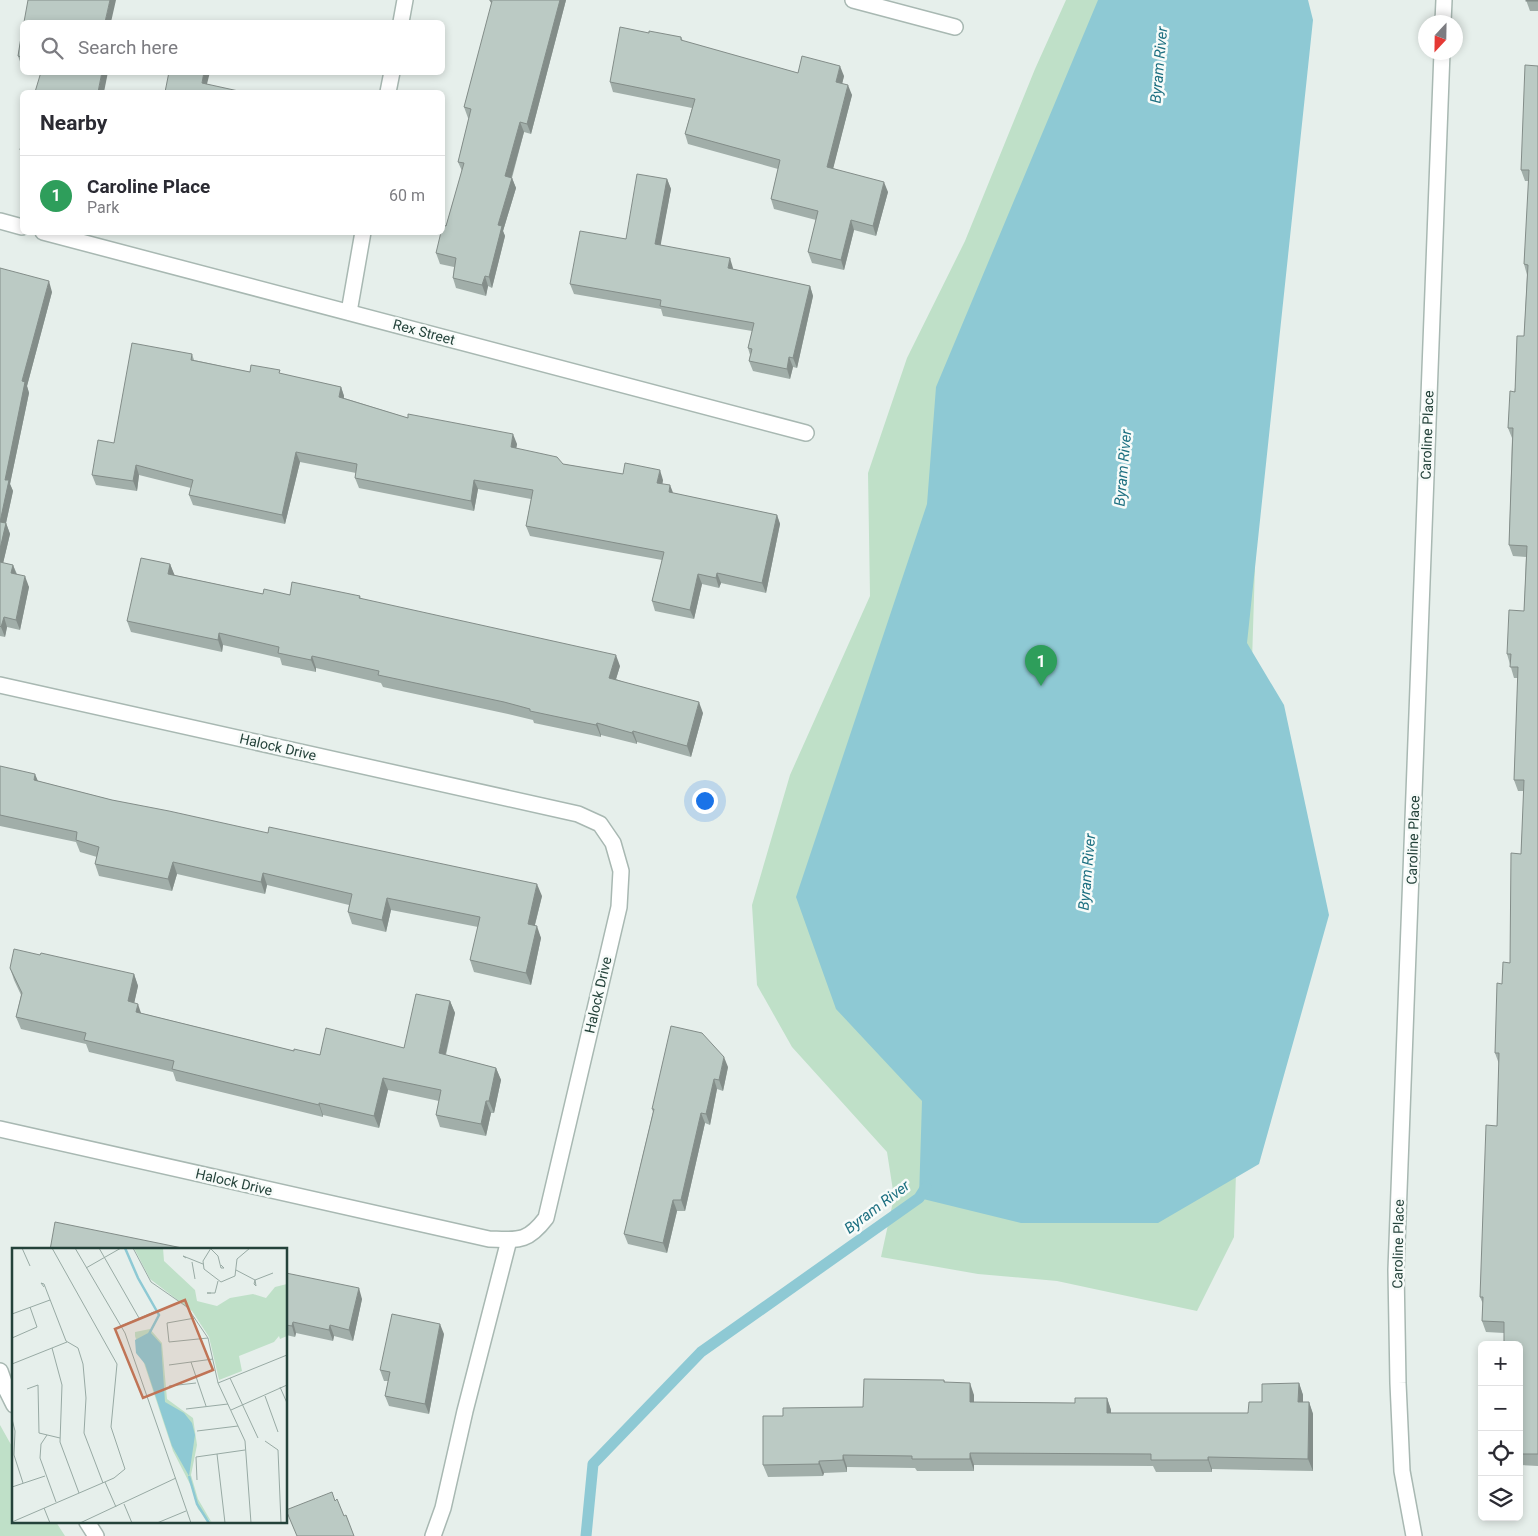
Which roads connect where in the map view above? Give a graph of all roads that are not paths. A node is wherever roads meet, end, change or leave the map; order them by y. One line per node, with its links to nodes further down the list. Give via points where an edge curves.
1 (405, 0): 5 (street)
2 (853, 0): 6 (street)
3 (1444, 0): 4 (street)
4 (1443, 15)
5 (401, 20)
6 (955, 27)
7 (1442, 60): 24 (street, Caroline Place, via 1396,1270 1402,1471)
8 (391, 75): 9 (street)
9 (388, 90)
10 (0, 222): 11 (street)
11 (20, 227)
12 (54, 235): 14 (street, Rex Street)
13 (362, 235): 14 (street)
14 (349, 312): 15 (street, Rex Street)
15 (806, 432)
16 (0, 685): 18 (street, Halock Drive, via 578,814 600,824 613,843 621,871 619,907 546,1218 536,1232)
17 (0, 1129): 18 (street, Halock Drive, via 488,1239)
18 (509, 1240): 23 (street)
19 (0, 1372): 20 (street)
20 (12, 1401)
21 (88, 1524): 22 (street)
22 (96, 1536)
23 (434, 1536)
24 (1414, 1536)

